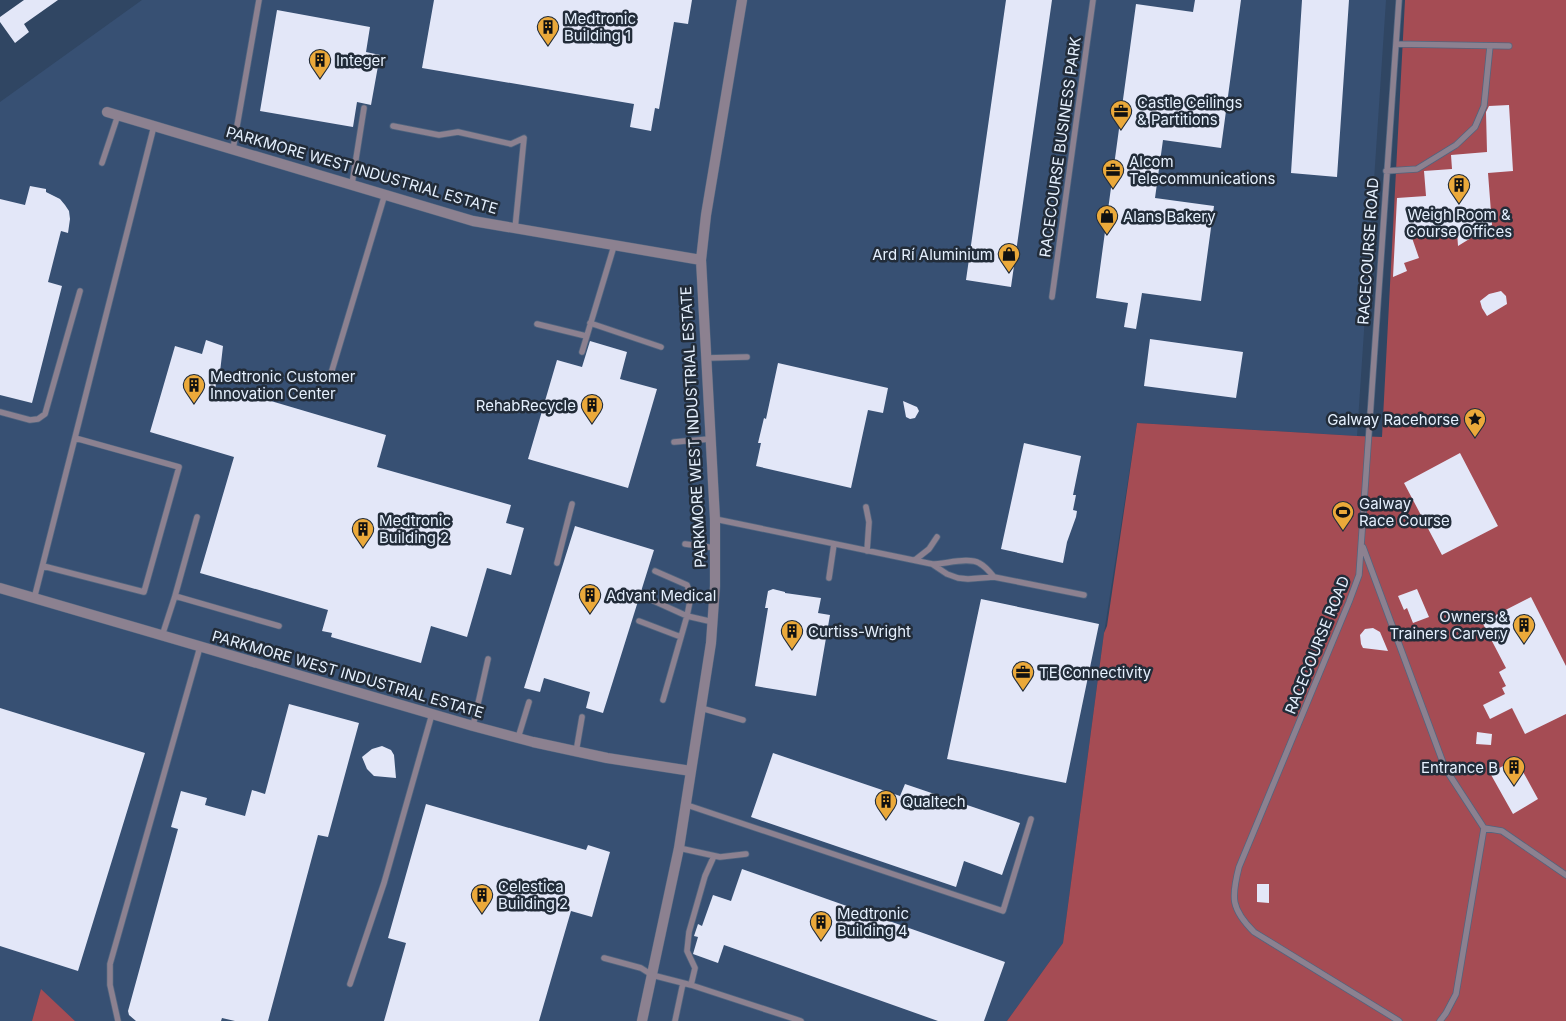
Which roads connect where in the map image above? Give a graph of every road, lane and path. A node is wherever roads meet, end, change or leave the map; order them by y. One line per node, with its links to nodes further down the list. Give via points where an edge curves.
1 (259, 0): 13 (lane)
2 (742, 0): 20 (street, PARKMORE WEST INDUSTRIAL ESTATE)
3 (1093, 0): 22 (lane, RACECOURSE BUSINESS PARK)
4 (1398, 0): 5 (lane, RACECOURSE ROAD)
5 (1396, 44): 6 (lane); 15 (lane, RACECOURSE ROAD)
6 (1490, 46): 7 (lane); 15 (lane, via 1484,106 1474,127 1456,145 1416,170)
7 (1509, 46)
8 (364, 108): 16 (lane)
9 (107, 112): 10 (street, PARKMORE WEST INDUSTRIAL ESTATE)
10 (118, 115): 11 (street, PARKMORE WEST INDUSTRIAL ESTATE); 14 (lane)
11 (154, 126): 13 (street, PARKMORE WEST INDUSTRIAL ESTATE); 32 (lane)
12 (393, 126): 18 (lane, via 440,135 458,132 511,144 524,138)
13 (233, 148): 16 (street, PARKMORE WEST INDUSTRIAL ESTATE)
14 (102, 162)
15 (1386, 172): 42 (lane, RACECOURSE ROAD)
16 (352, 184): 17 (street, PARKMORE WEST INDUSTRIAL ESTATE)
17 (385, 194): 18 (street, PARKMORE WEST INDUSTRIAL ESTATE, via 473,221); 30 (lane)
18 (515, 229): 19 (street, PARKMORE WEST INDUSTRIAL ESTATE)
19 (614, 246): 20 (street, PARKMORE WEST INDUSTRIAL ESTATE); 23 (lane)
20 (701, 260): 29 (street, PARKMORE WEST INDUSTRIAL ESTATE)
21 (80, 291): 31 (lane, via 46,414 30,420)
22 (1052, 297)
23 (590, 323): 25 (lane); 26 (lane)
24 (537, 324): 25 (lane)
25 (586, 336): 27 (lane)
26 (661, 347)
27 (582, 352)
28 (747, 357): 29 (lane)
29 (706, 358): 33 (street, PARKMORE WEST INDUSTRIAL ESTATE)
30 (330, 377)
31 (0, 412)
32 (75, 438): 48 (lane); 48 (lane, via 179,467 144,592)
33 (710, 439): 34 (lane); 38 (street, PARKMORE WEST INDUSTRIAL ESTATE)
34 (674, 442)
35 (572, 504): 46 (lane)
36 (866, 508): 44 (lane, via 869,522)
37 (197, 517): 54 (lane)
38 (715, 520): 41 (lane); 43 (street, PARKMORE WEST INDUSTRIAL ESTATE)
39 (937, 537): 45 (lane, via 929,549)
40 (684, 544): 43 (lane)
41 (834, 544): 44 (lane); 51 (lane)
42 (1362, 544): 77 (lane, via 1445,768); 91 (lane, RACECOURSE ROAD, via 1359,575 1239,867 1234,899 1242,920 1254,932)
43 (716, 548): 59 (street, PARKMORE WEST INDUSTRIAL ESTATE)
44 (867, 550): 45 (lane)
45 (915, 560): 47 (lane)
46 (557, 563)
47 (932, 564): 50 (lane, via 958,578); 50 (lane, via 966,560 978,562)
48 (42, 566): 56 (lane)
49 (655, 571): 57 (lane, via 687,585 691,596)
50 (994, 577): 53 (lane)
51 (829, 578)
52 (0, 588): 56 (street, PARKMORE WEST INDUSTRIAL ESTATE)
53 (1084, 595)
54 (175, 596): 60 (lane); 61 (lane)
55 (645, 597): 57 (lane)
56 (34, 599): 61 (street, PARKMORE WEST INDUSTRIAL ESTATE)
57 (686, 616): 59 (lane); 62 (lane)
58 (638, 621): 62 (lane)
59 (713, 622): 67 (street, PARKMORE WEST INDUSTRIAL ESTATE)
60 (279, 626)
61 (162, 636): 63 (street, PARKMORE WEST INDUSTRIAL ESTATE)
62 (681, 637): 65 (lane)
63 (200, 647): 68 (street, PARKMORE WEST INDUSTRIAL ESTATE); 87 (lane, via 110,964 110,986)
64 (488, 659): 71 (lane)
65 (662, 700)
66 (529, 702): 72 (lane)
67 (701, 708): 70 (lane); 74 (street, PARKMORE WEST INDUSTRIAL ESTATE)
68 (432, 714): 71 (street, PARKMORE WEST INDUSTRIAL ESTATE); 85 (lane, via 384,883)
69 (582, 717): 73 (lane)
70 (743, 720)
71 (473, 726): 72 (street, PARKMORE WEST INDUSTRIAL ESTATE)
72 (518, 738): 73 (street, PARKMORE WEST INDUSTRIAL ESTATE)
73 (576, 752): 74 (street, PARKMORE WEST INDUSTRIAL ESTATE)
74 (691, 771): 75 (street, PARKMORE WEST INDUSTRIAL ESTATE)
75 (687, 805): 76 (lane, via 1003,911); 78 (street, PARKMORE WEST INDUSTRIAL ESTATE)
76 (1031, 820)
77 (1484, 828): 81 (lane, via 1502,832); 92 (lane, via 1456,994)
78 (680, 848): 80 (lane); 83 (street, PARKMORE WEST INDUSTRIAL ESTATE)
79 (746, 854): 80 (lane)
80 (714, 856): 86 (lane, via 689,932 687,951 694,968)
81 (1566, 875)
82 (604, 958): 83 (lane, via 641,968)
83 (652, 975): 84 (lane); 88 (street, PARKMORE WEST INDUSTRIAL ESTATE)
84 (683, 983): 86 (lane); 89 (lane)
85 (350, 984)
86 (691, 985): 90 (lane)
87 (118, 1021)
88 (642, 1021)
89 (675, 1021)
90 (801, 1021)
91 (1399, 1021)
92 (1440, 1021)

